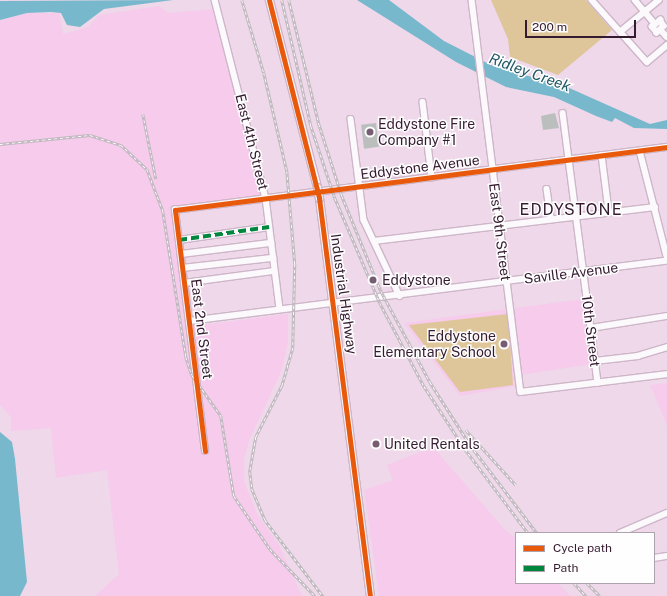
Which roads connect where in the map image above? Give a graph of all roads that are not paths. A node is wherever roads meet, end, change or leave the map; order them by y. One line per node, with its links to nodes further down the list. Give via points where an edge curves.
1 (269, 0): 43 (main road, Industrial Highway, bridge, via 317,187)
2 (472, 0): 18 (street, East 9th Street)
3 (592, 0): 8 (street)
4 (635, 0): 7 (street)
5 (659, 0): 7 (street)
6 (216, 2): 22 (street, East 4th Street)
7 (645, 12): 8 (street); 9 (street, via 655,24 660,20 664,26 661,30)
8 (620, 32): 10 (street, via 646,62)
9 (667, 37)
10 (667, 45)
11 (423, 102): 19 (street)
12 (563, 113): 17 (street, 10th Street)
13 (351, 119): 20 (street)
14 (667, 147): 15 (street, Eddystone Avenue)
15 (640, 151): 16 (street, Eddystone Avenue); 23 (street)
16 (602, 155): 17 (street, Eddystone Avenue); 25 (street)
17 (570, 159): 18 (street, Eddystone Avenue); 26 (street, 10th Street)
18 (492, 170): 19 (street, Eddystone Avenue); 28 (street, East 9th Street)
19 (432, 177): 20 (street, Eddystone Avenue)
20 (360, 186): 22 (street, Eddystone Avenue); 31 (street, via 364,220)
21 (547, 189): 27 (street)
22 (266, 198): 24 (street, Eddystone Avenue); 29 (street, East 4th Street)
23 (654, 207): 25 (street); 34 (street)
24 (175, 210): 30 (street, East 2nd Street)
25 (609, 211): 26 (street)
26 (576, 216): 27 (street); 39 (street, 10th Street)
27 (551, 218): 28 (street)
28 (499, 226): 31 (street); 40 (street, East 9th Street)
29 (270, 227): 30 (street); 32 (street, East 4th Street)
30 (179, 240): 33 (street, East 2nd Street)
31 (374, 241): 42 (street)
32 (271, 243): 33 (street); 35 (street, East 4th Street)
33 (181, 254): 37 (street, East 2nd Street)
34 (667, 256)
35 (273, 258): 37 (street); 38 (street, East 4th Street)
36 (667, 261): 39 (street, Saville Avenue)
37 (182, 268): 41 (street, East 2nd Street)
38 (274, 271): 41 (street); 44 (street, East 4th Street)
39 (583, 271): 40 (street, Saville Avenue); 47 (street, 10th Street)
40 (506, 281): 42 (street, Saville Avenue); 51 (street, East 9th Street, via 521,392)
41 (184, 283): 46 (street, East 2nd Street)
42 (400, 296): 43 (street, Saville Avenue)
43 (334, 304): 44 (street, Saville Avenue); 57 (main road, Industrial Highway)
44 (280, 309): 46 (street, Saville Avenue)
45 (667, 316): 47 (street)
46 (189, 321): 52 (street, East 2nd Street)
47 (591, 328): 49 (street, 10th Street)
48 (667, 347): 49 (street, via 638,356)
49 (595, 361): 51 (street, 10th Street)
50 (667, 374): 51 (street)
51 (598, 383)
52 (205, 451)
53 (667, 513): 54 (street)
54 (622, 532)
55 (667, 556): 56 (street)
56 (655, 558)
57 (370, 596)

